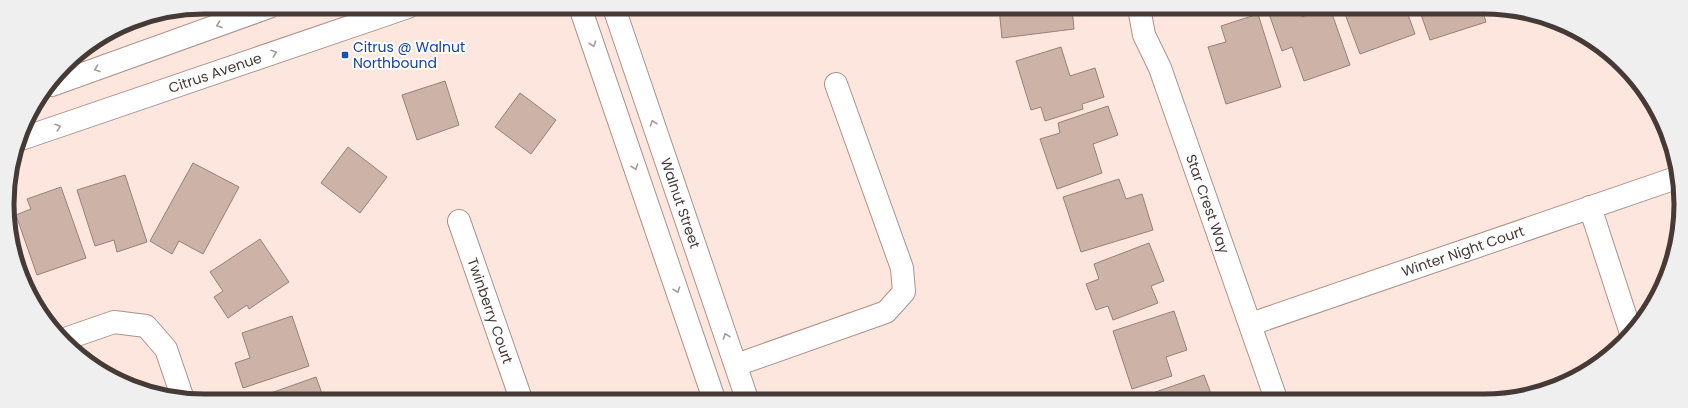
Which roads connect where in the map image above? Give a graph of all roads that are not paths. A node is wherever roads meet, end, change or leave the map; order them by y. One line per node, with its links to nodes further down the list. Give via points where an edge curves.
1 (250, 14): 6 (street, one-way to 6)
2 (387, 14): 8 (street, Citrus Avenue, one-way to 2)
3 (582, 14): 18 (street, one-way to 18)
4 (616, 14): 15 (street, Walnut Street, one-way to 4)
5 (1140, 14): 12 (street, Star Crest Way, via 1144,35 1160,68)
6 (57, 83)
7 (836, 84): 15 (street, via 902,268 904,292 886,312)
8 (26, 137)
9 (1672, 179): 10 (street, Winter Night Court)
10 (1590, 207): 12 (street, Winter Night Court); 13 (street)
11 (459, 221): 17 (street, Twinberry Court)
12 (1251, 324): 20 (street, Star Crest Way)
13 (1629, 327)
14 (69, 337): 16 (street, via 114,322 146,326 166,349)
15 (736, 365): 19 (street, Walnut Street)
16 (181, 392)
17 (519, 394)
18 (712, 394)
19 (746, 394)
20 (1274, 394)

